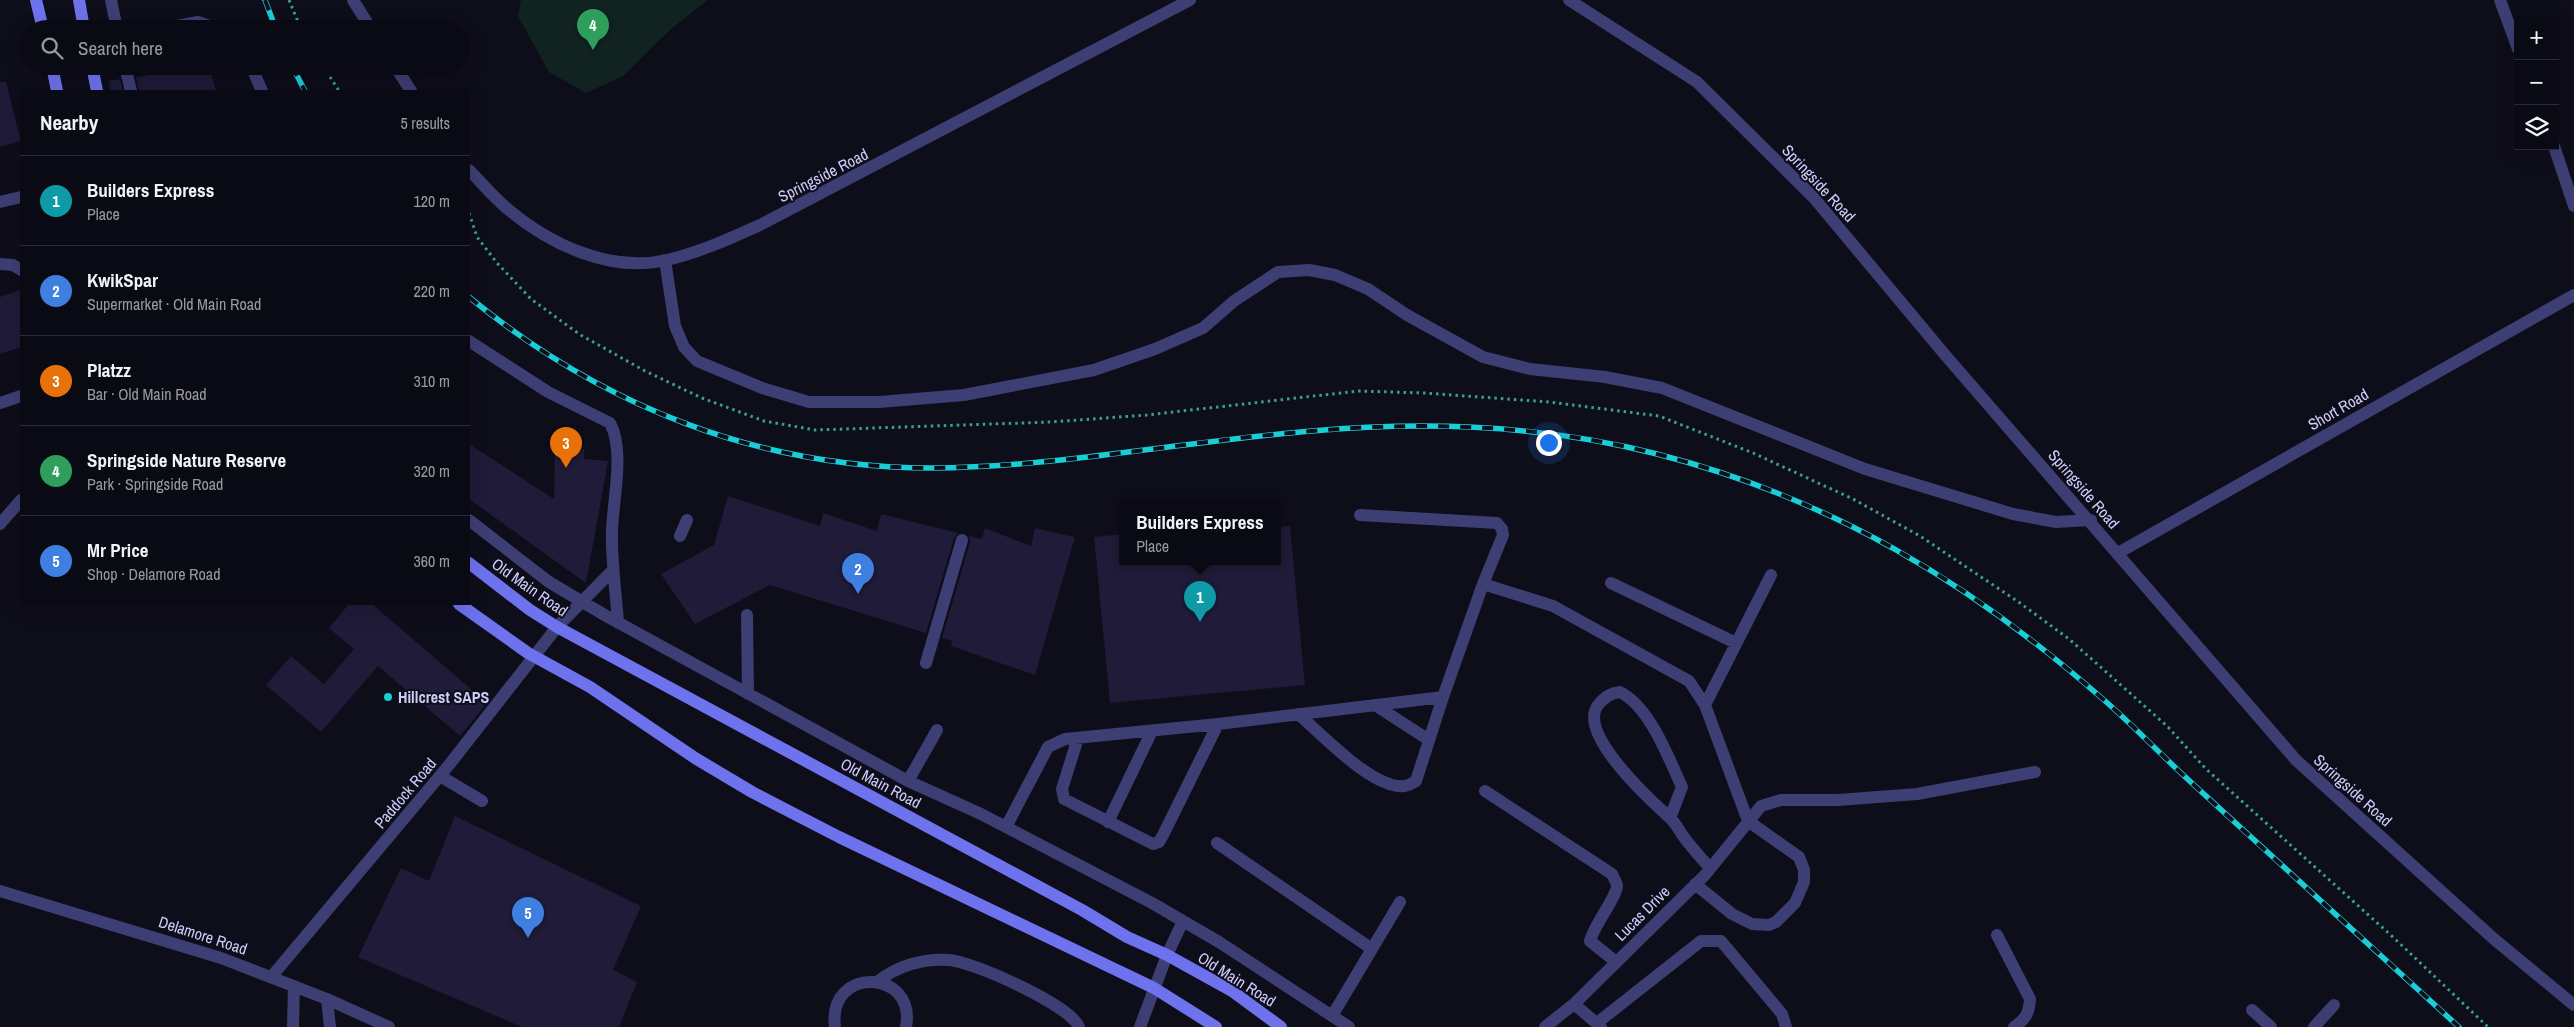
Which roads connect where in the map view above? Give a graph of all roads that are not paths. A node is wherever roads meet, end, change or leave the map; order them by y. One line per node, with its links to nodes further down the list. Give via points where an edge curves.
1 (36, 0): 8 (main road)
2 (79, 0): 9 (main road)
3 (111, 0): 10 (street)
4 (353, 0): 11 (street)
5 (1190, 0): 28 (street, Springside Road, via 768,221 712,246)
6 (1569, 0): 38 (street, Springside Road, via 1697,82 1814,198 1946,356)
7 (2500, 0): 12 (street)
8 (41, 20)
9 (82, 20)
10 (115, 20)
11 (365, 20)
12 (2514, 37)
13 (54, 75): 18 (main road)
14 (94, 75): 19 (main road)
15 (127, 75): 20 (street)
16 (255, 75): 21 (street)
17 (401, 75): 22 (street)
18 (57, 90)
19 (97, 90)
20 (131, 90)
21 (262, 90)
22 (410, 90)
23 (2555, 150): 27 (street)
24 (470, 171): 28 (street, Springside Road, via 508,209 558,242 618,262)
25 (20, 197): 26 (street)
26 (0, 202)
27 (2574, 206)
28 (665, 260): 38 (street, via 675,326 684,347 697,361 762,388 809,402 878,402 964,395 1094,370 1156,349 1203,328 1234,301 1278,272 1309,270 1335,275 1368,289 1407,315 1483,357 1530,369 1662,388 1865,469 2013,514 2056,522)
29 (0, 264): 30 (street, via 14,265)
30 (20, 269)
31 (2574, 294): 43 (street, Short Road)
32 (470, 342): 45 (street, via 548,392 610,424 617,456)
33 (20, 396): 34 (street)
34 (0, 403)
35 (20, 501): 40 (street)
36 (1360, 516): 48 (street, via 1497,523 1503,535)
37 (687, 520): 41 (street)
38 (2091, 520): 43 (street, Springside Road)
39 (470, 521): 49 (street, via 549,582)
40 (0, 524)
41 (680, 536)
42 (962, 540): 56 (street)
43 (2118, 553): 93 (street, Springside Road, via 2296,760 2494,940)
44 (470, 564): 53 (main road, Old Main Road, via 530,610)
45 (613, 570): 49 (street, Paddock Road); 52 (street)
46 (1771, 575): 54 (street)
47 (1611, 583): 54 (street)
48 (1483, 584): 58 (street); 60 (street, via 1553,606 1626,645 1689,682)
49 (582, 602): 52 (street); 53 (street, Paddock Road)
50 (460, 605): 55 (main road)
51 (747, 615): 57 (street)
52 (618, 623): 57 (street)
53 (558, 627): 55 (street, Paddock Road); 84 (main road, Old Main Road, via 1127,937)
54 (1736, 643): 60 (street)
55 (535, 657): 68 (street, Paddock Road); 89 (main road, via 590,687 752,792)
56 (926, 663)
57 (748, 694): 69 (street)
58 (1442, 697): 59 (street); 66 (street)
59 (1375, 705): 61 (street); 66 (street)
60 (1705, 705): 73 (street)
61 (1298, 714): 62 (street); 66 (street, via 1371,776 1392,784 1406,786 1416,781)
62 (1218, 724): 64 (street); 74 (street, via 1160,842 1145,841)
63 (937, 730): 69 (street)
64 (1152, 731): 65 (street); 74 (street)
65 (1078, 738): 74 (street, via 1062,789 1064,799); 75 (street, via 1065,739 1048,747)
66 (1429, 740)
67 (2035, 772): 73 (street, via 1917,794 1838,800 1781,800 1761,806)
68 (440, 776): 71 (street); 86 (street, Paddock Road)
69 (908, 781): 75 (street)
70 (1486, 791): 85 (street, via 1612,874 1617,885 1616,893 1593,929 1590,941)
71 (482, 801)
72 (1670, 818): 72 (street, via 1682,787 1648,716 1625,694 1620,692 1606,696 1594,710 1595,731 1625,771); 77 (street)
73 (1751, 818): 77 (street, Lucas Drive); 78 (street, via 1801,860 1804,882 1789,911 1769,925 1752,924 1732,914)
74 (1108, 822)
75 (1006, 827): 81 (street)
76 (1218, 843): 83 (street)
77 (1710, 868): 78 (street, Lucas Drive)
78 (1695, 884): 85 (street, Lucas Drive)
79 (0, 891): 86 (street, Delamore Road, via 138,931)
80 (1400, 902): 83 (street)
81 (1183, 921): 84 (street); 95 (street)
82 (1997, 935): 109 (street, via 2030,999 2024,1020)
83 (1372, 949): 95 (street)
84 (1168, 955): 89 (street); 105 (main road, Old Main Road, via 1232,991)
85 (1616, 962): 91 (street, Lucas Drive)
86 (272, 976): 88 (street, Delamore Road)
87 (877, 982): 100 (street, via 856,984 840,997 835,1006); 101 (street, via 887,985 903,999 907,1009); 102 (street, via 903,966 947,960 968,963 1060,1008)
88 (294, 986): 90 (street, Delamore Road); 97 (street)
89 (1154, 988): 103 (street); 104 (main road)
90 (326, 999): 98 (street); 99 (street, Delamore Road)
91 (1574, 1004): 96 (street); 107 (street, Lucas Drive)
92 (2334, 1005): 111 (street)
93 (2574, 1005)
94 (2252, 1010): 110 (street)
95 (1332, 1016): 106 (street)
96 (1599, 1025): 108 (street, via 1701,941 1712,940 1721,941 1782,1014)
97 (294, 1027)
98 (330, 1027)
99 (389, 1027)
100 (835, 1027)
101 (906, 1027)
102 (1080, 1027)
103 (1140, 1027)
104 (1216, 1027)
105 (1281, 1027)
106 (1349, 1027)
107 (1545, 1027)
108 (1786, 1027)
109 (2014, 1027)
110 (2271, 1027)
111 (2314, 1027)

